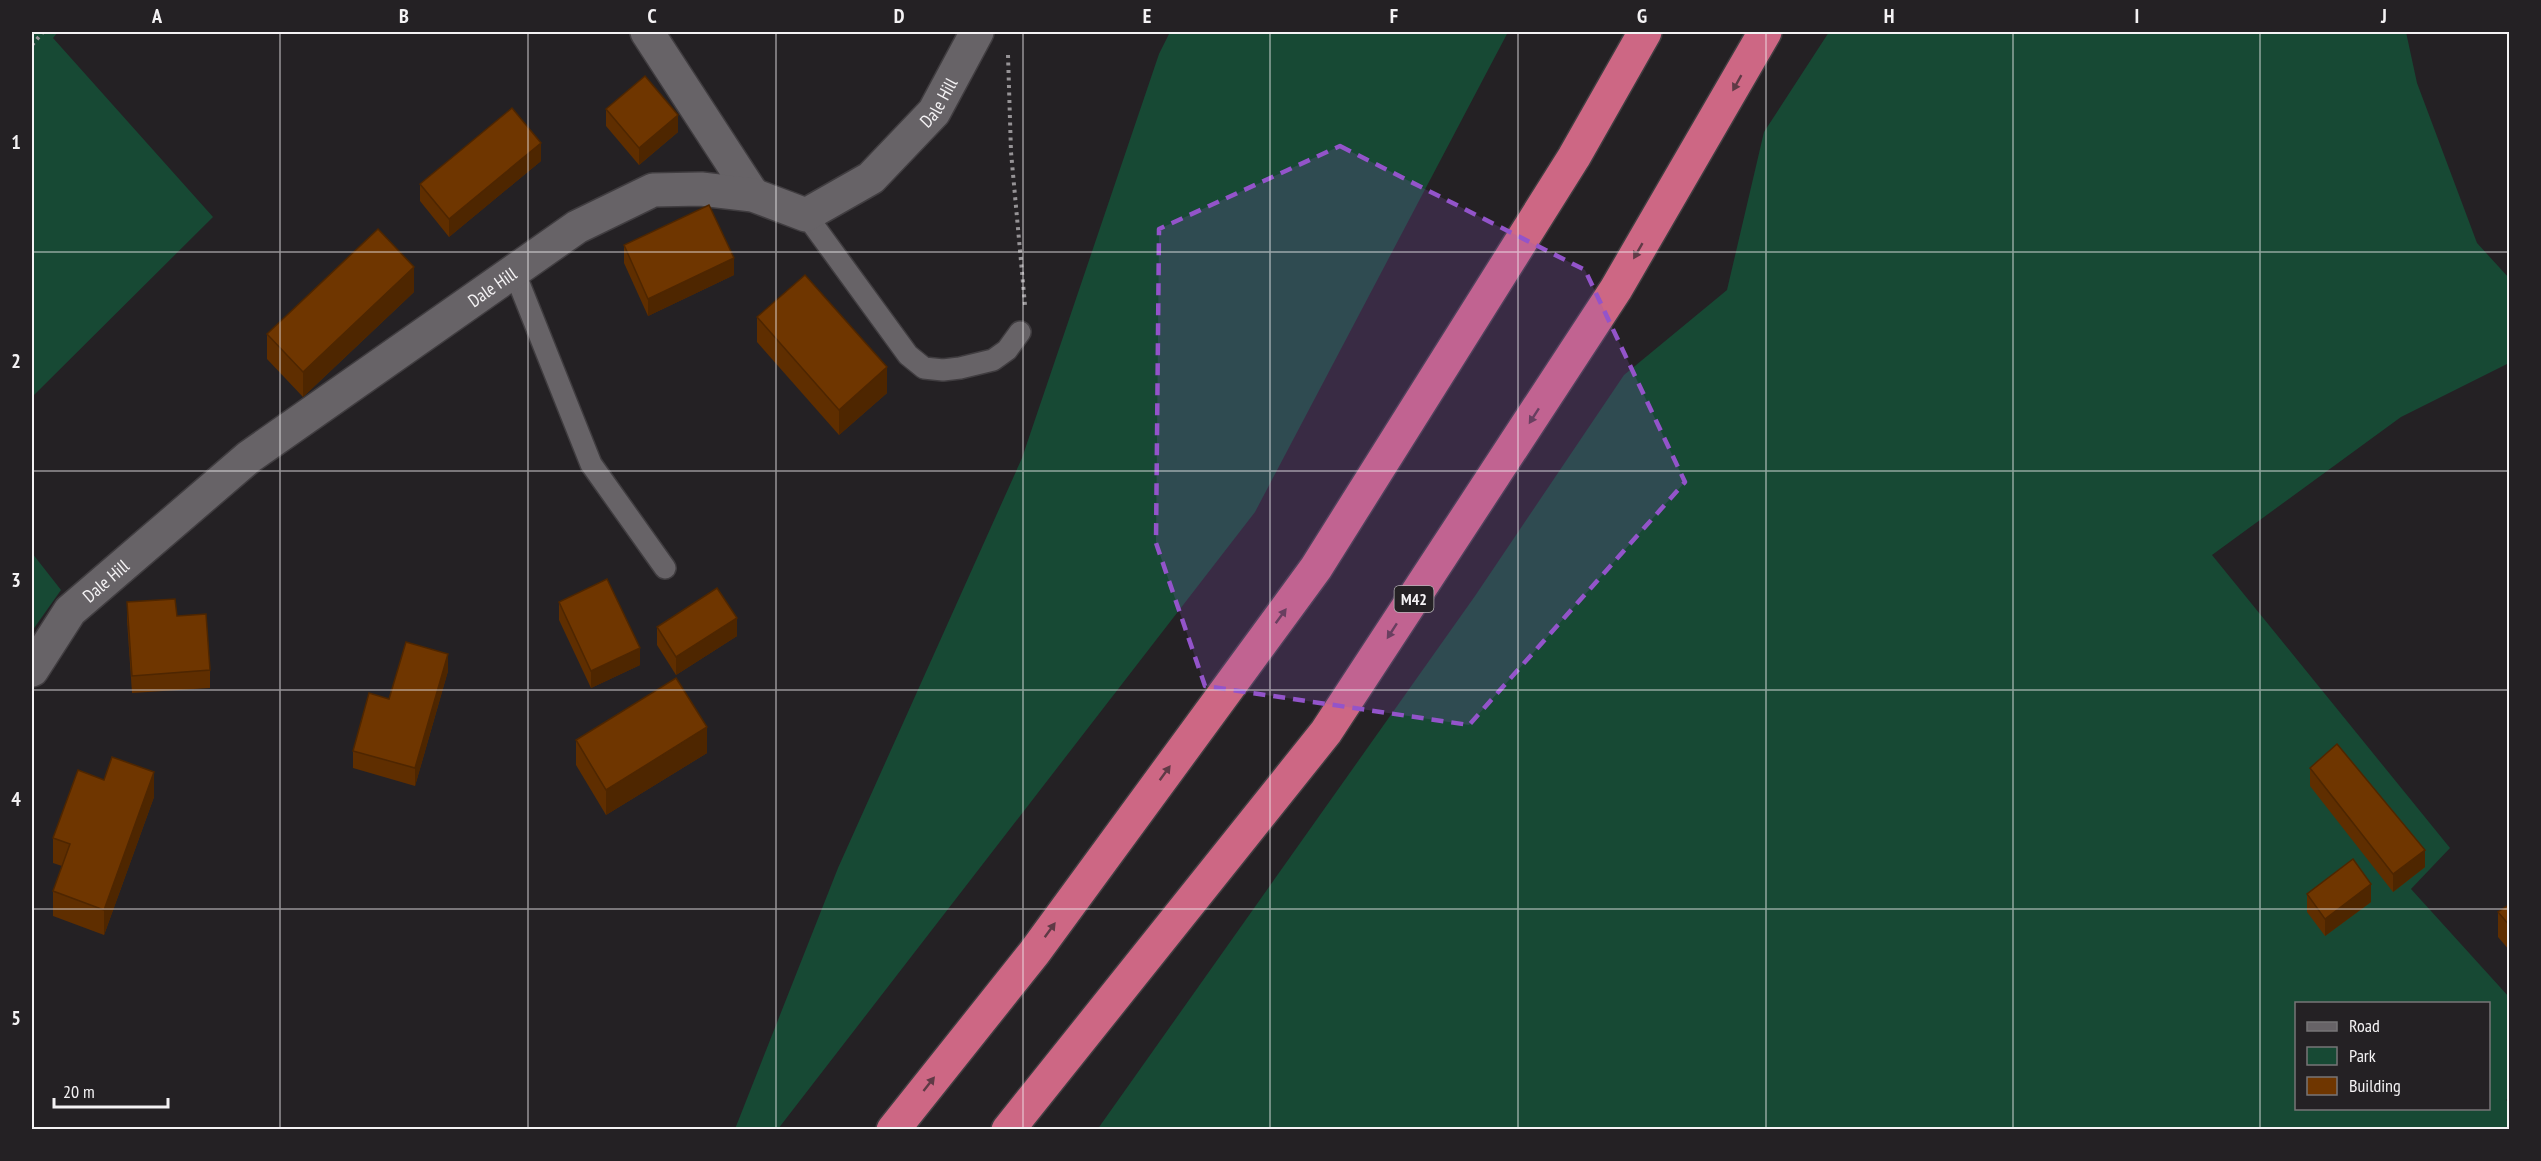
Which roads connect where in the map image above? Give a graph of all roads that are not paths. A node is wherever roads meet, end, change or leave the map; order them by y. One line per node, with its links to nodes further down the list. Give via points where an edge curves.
1 (648, 32): 5 (street)
2 (976, 32): 6 (street, Dale Hill, via 934,112 871,177)
3 (1645, 32): 11 (highway, one-way to 3, via 1034,952 1316,568 1568,167)
4 (1765, 32): 12 (highway, M42, one-way to 12, via 1616,289 1326,732)
5 (753, 195): 6 (street, Dale Hill); 7 (street, Dale Hill, via 700,189 653,190 577,227)
6 (806, 215): 8 (lane, via 908,355 924,368 943,370 993,360 1007,350)
7 (514, 271): 9 (lane, via 591,464); 10 (street, Dale Hill, via 249,457 70,611)
8 (1020, 332)
9 (665, 568)
10 (32, 670)
11 (893, 1130)
12 (1008, 1130)

